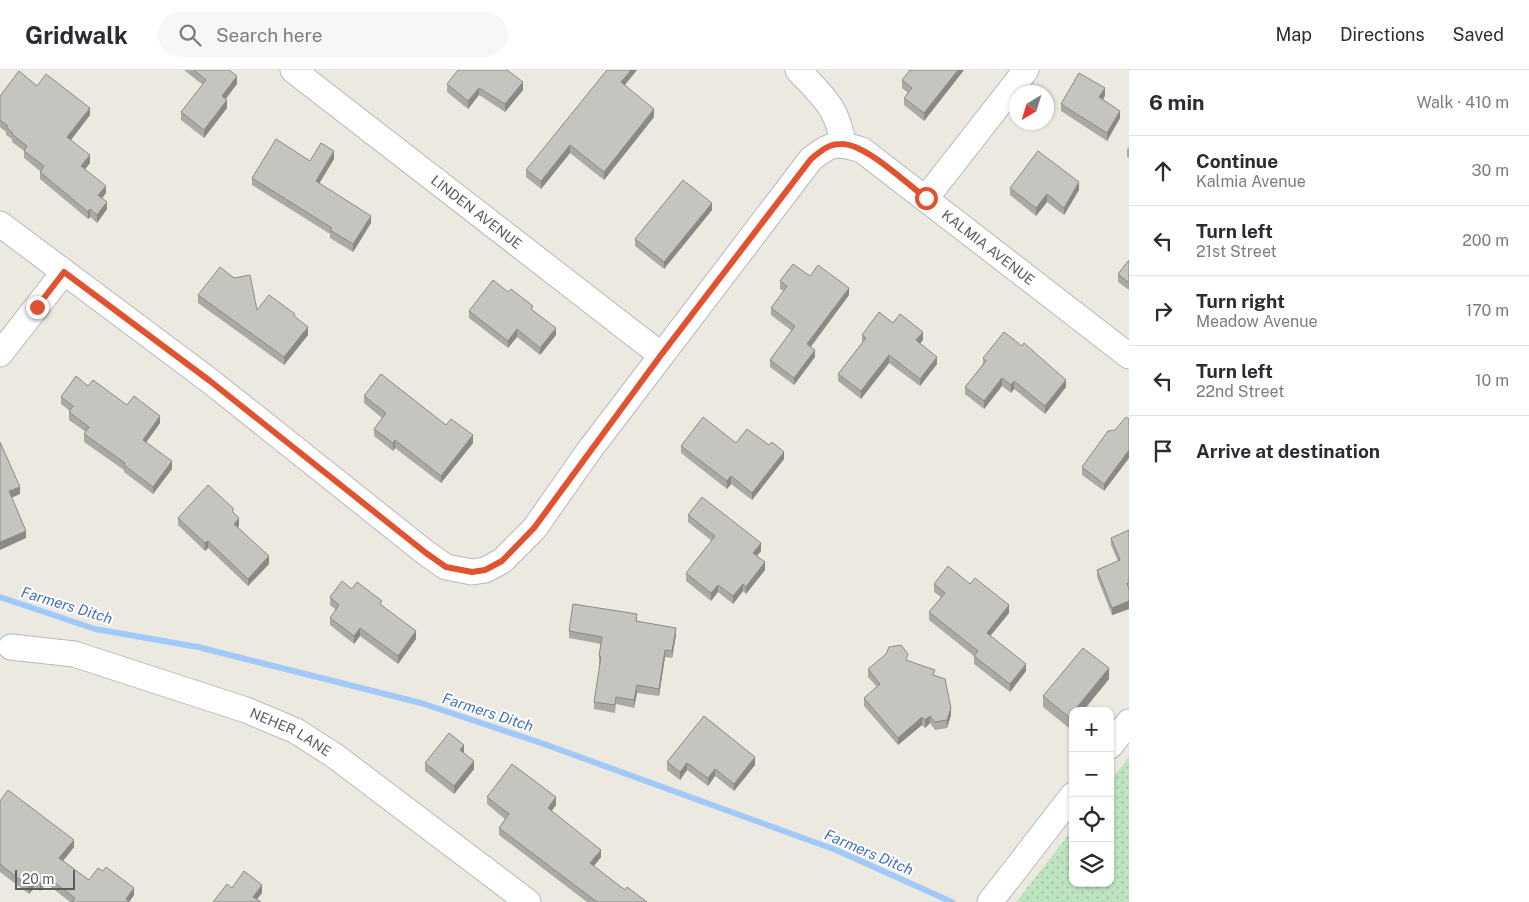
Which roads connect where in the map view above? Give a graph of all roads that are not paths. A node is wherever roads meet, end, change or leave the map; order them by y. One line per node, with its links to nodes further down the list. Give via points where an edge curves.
1 (293, 70): 9 (street, LINDEN AVENUE)
2 (798, 70): 4 (street, via 831,106 840,124)
3 (1026, 70): 5 (street)
4 (843, 144): 5 (street, KALMIA AVENUE, via 862,150); 9 (street, via 827,146 811,159)
5 (926, 198): 10 (street, KALMIA AVENUE)
6 (0, 224): 7 (street)
7 (64, 272): 8 (street); 9 (street, via 210,381 426,553 446,567 472,572 485,570 502,561 534,528)
8 (0, 354)
9 (661, 355)
10 (1129, 356)
11 (11, 647): 15 (street, NEHER LANE, via 74,654 246,710 296,731 335,756)
12 (1129, 722): 13 (street)
13 (1114, 741)
14 (1071, 797): 16 (street)
15 (528, 902)
16 (990, 902)

